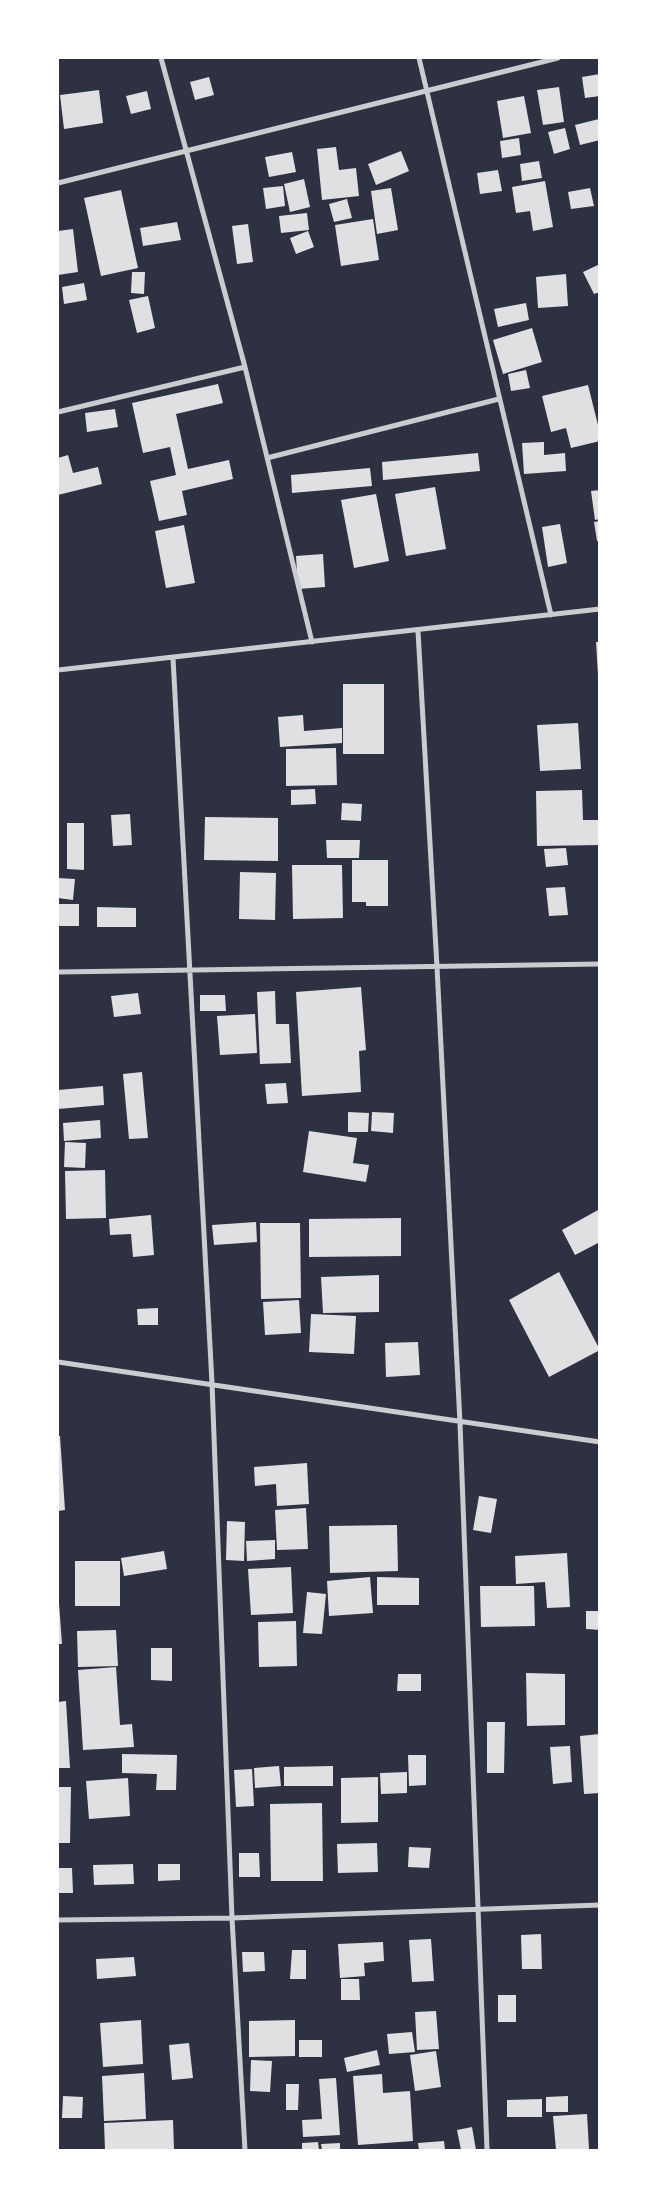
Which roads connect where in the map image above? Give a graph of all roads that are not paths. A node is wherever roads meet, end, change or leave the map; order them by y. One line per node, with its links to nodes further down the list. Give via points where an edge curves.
1 (160, 58): 5 (street)
2 (419, 58): 4 (street)
3 (558, 58): 4 (street)
4 (428, 90): 5 (street); 8 (street)
5 (185, 150): 6 (street); 7 (street)
6 (58, 183)
7 (245, 367): 9 (street); 10 (street)
8 (499, 399): 10 (street); 12 (street)
9 (58, 412)
10 (267, 458): 14 (street)
11 (600, 609): 12 (street)
12 (550, 615): 13 (street)
13 (418, 630): 14 (street); 18 (street)
14 (312, 642): 15 (street)
15 (173, 658): 16 (street); 19 (street)
16 (58, 670)
17 (600, 964): 18 (street)
18 (438, 967): 19 (street); 23 (street)
19 (188, 971): 20 (street); 22 (street)
20 (58, 972)
21 (58, 1362): 22 (street)
22 (212, 1383): 23 (street); 27 (street)
23 (460, 1423): 24 (street); 26 (street)
24 (600, 1442)
25 (600, 1905): 26 (street)
26 (479, 1910): 27 (street); 30 (street)
27 (232, 1918): 28 (street); 29 (street)
28 (58, 1920)
29 (245, 2150)
30 (487, 2150)

